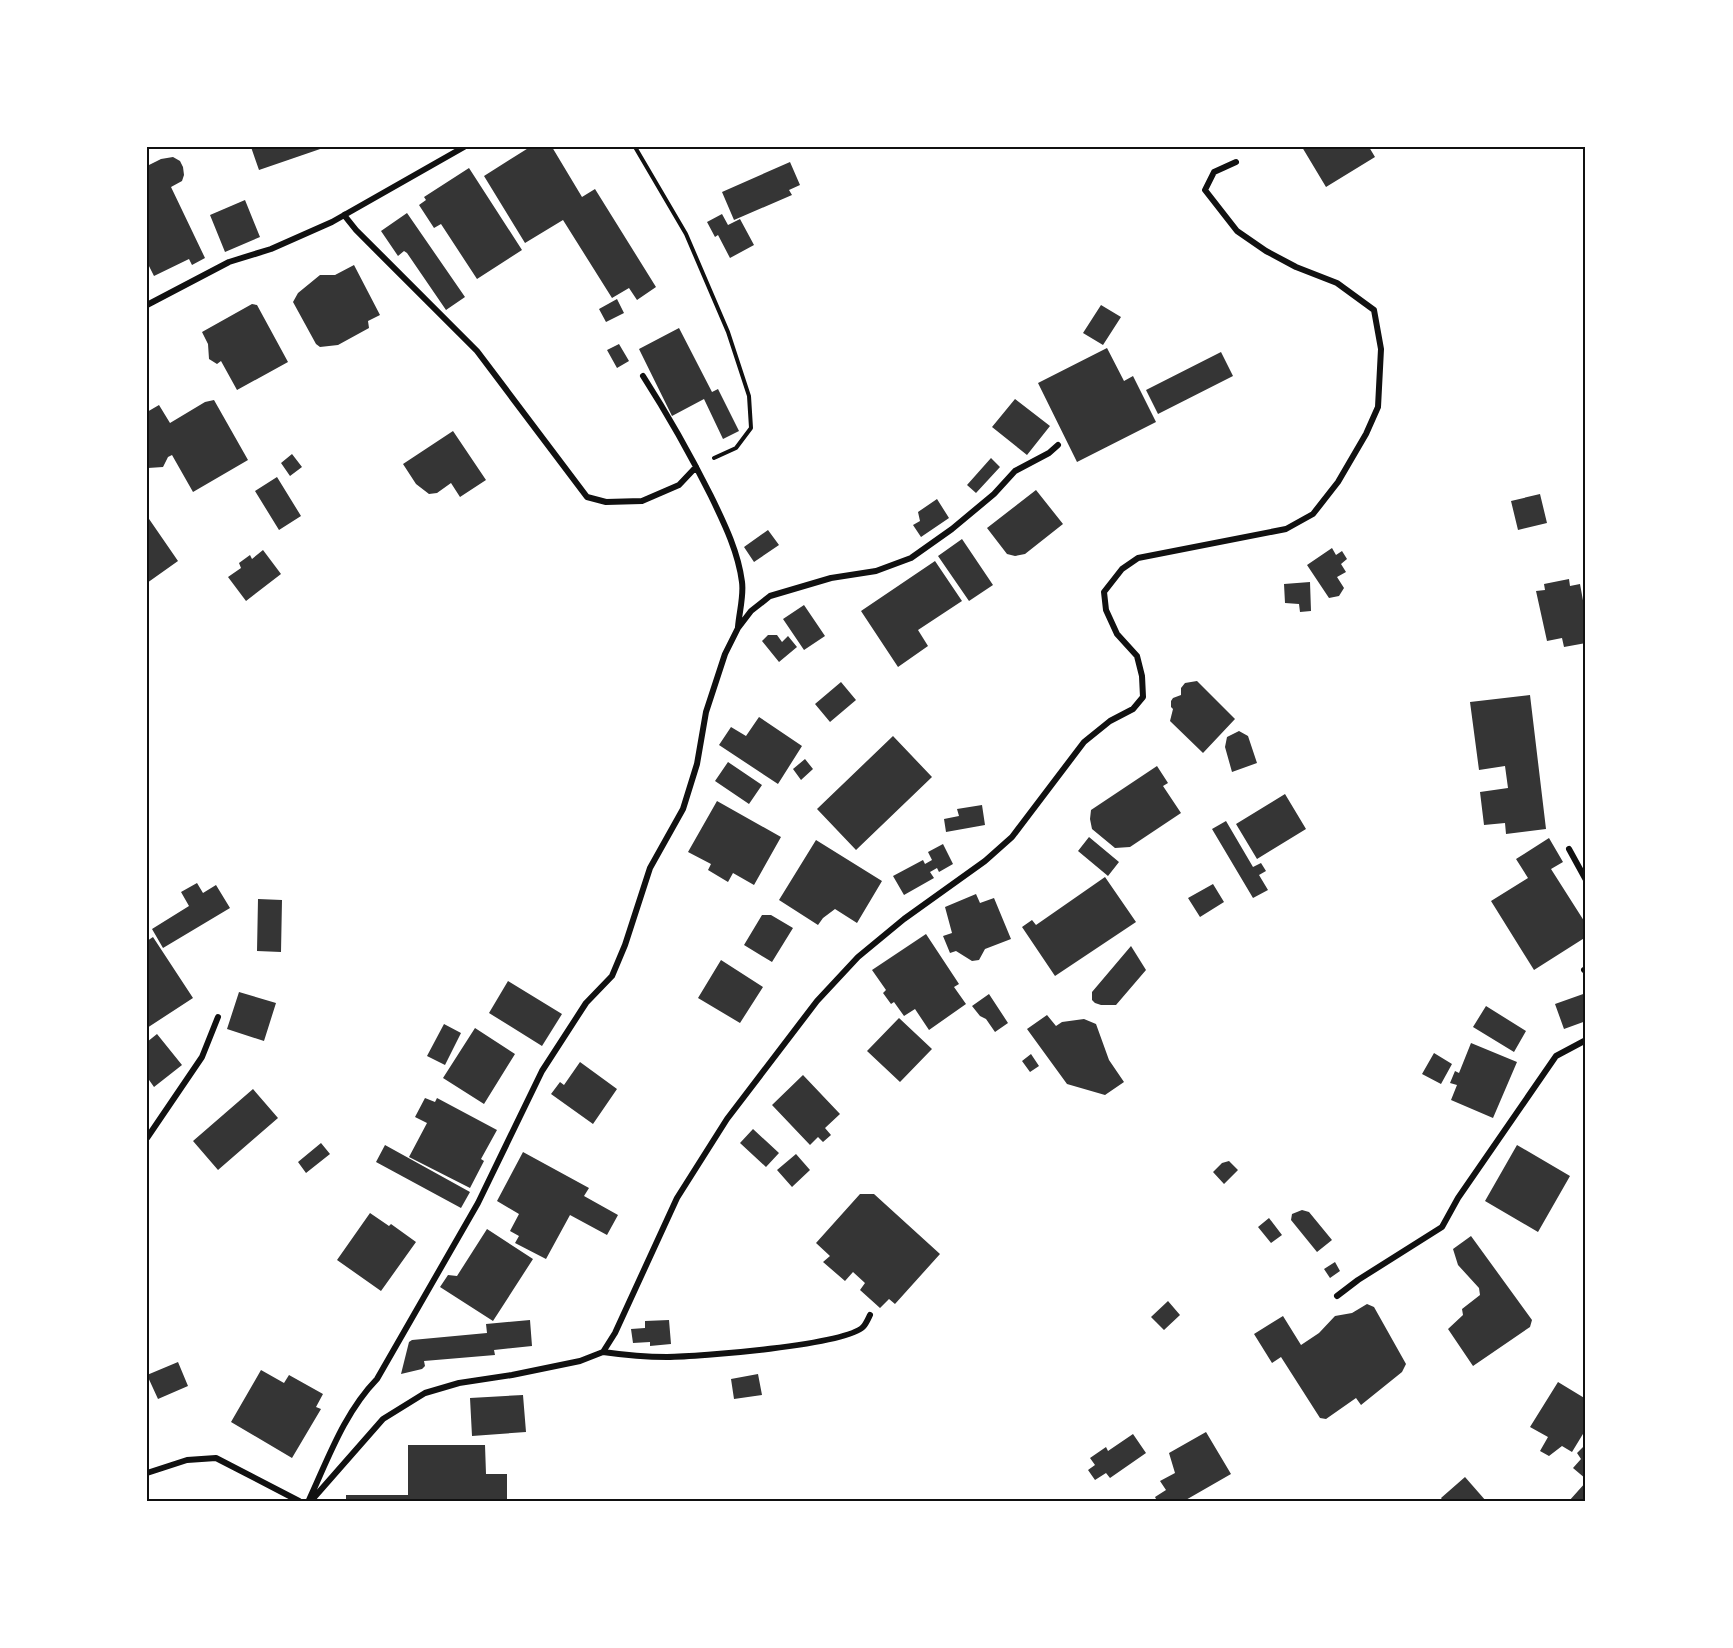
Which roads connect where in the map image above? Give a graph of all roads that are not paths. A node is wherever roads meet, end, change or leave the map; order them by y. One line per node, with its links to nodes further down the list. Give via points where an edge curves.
1 (464, 147): 3 (street)
2 (1236, 162): 16 (street, via 1214,172 1205,190 1237,231 1296,267 1337,284 1374,310 1381,349 1378,407 1366,434 1338,482 1313,514 1286,529 1138,558 1122,569 1104,592 1106,610 1117,634 1137,656 1143,698 1084,742 1012,837 858,957 817,1001 727,1119 677,1198)
3 (344, 215): 4 (street, via 271,249 229,262); 7 (street, via 477,351 587,496 606,502 642,501 679,485)
4 (147, 305)
5 (643, 376): 7 (street)
6 (1058, 445): 8 (street, via 1015,471 994,495 911,558 876,571 831,578 770,596)
7 (696, 467): 8 (street, via 739,563 742,585)
8 (738, 628): 19 (street, via 706,712 697,764 683,809 650,868 612,976 586,1003 542,1071 478,1203 376,1379 341,1431)
9 (1569, 849): 10 (street)
10 (1586, 880)
11 (218, 1017): 13 (street, via 202,1057)
12 (1586, 1040): 14 (street, via 1556,1056 1442,1227)
13 (147, 1138)
14 (1336, 1296)
15 (870, 1315): 16 (street, via 862,1328 836,1339 789,1346 669,1357)
16 (603, 1352): 19 (street, via 580,1361 425,1393 383,1419)
17 (147, 1473): 18 (street, via 187,1460 216,1458)
18 (299, 1501)
19 (310, 1501)

